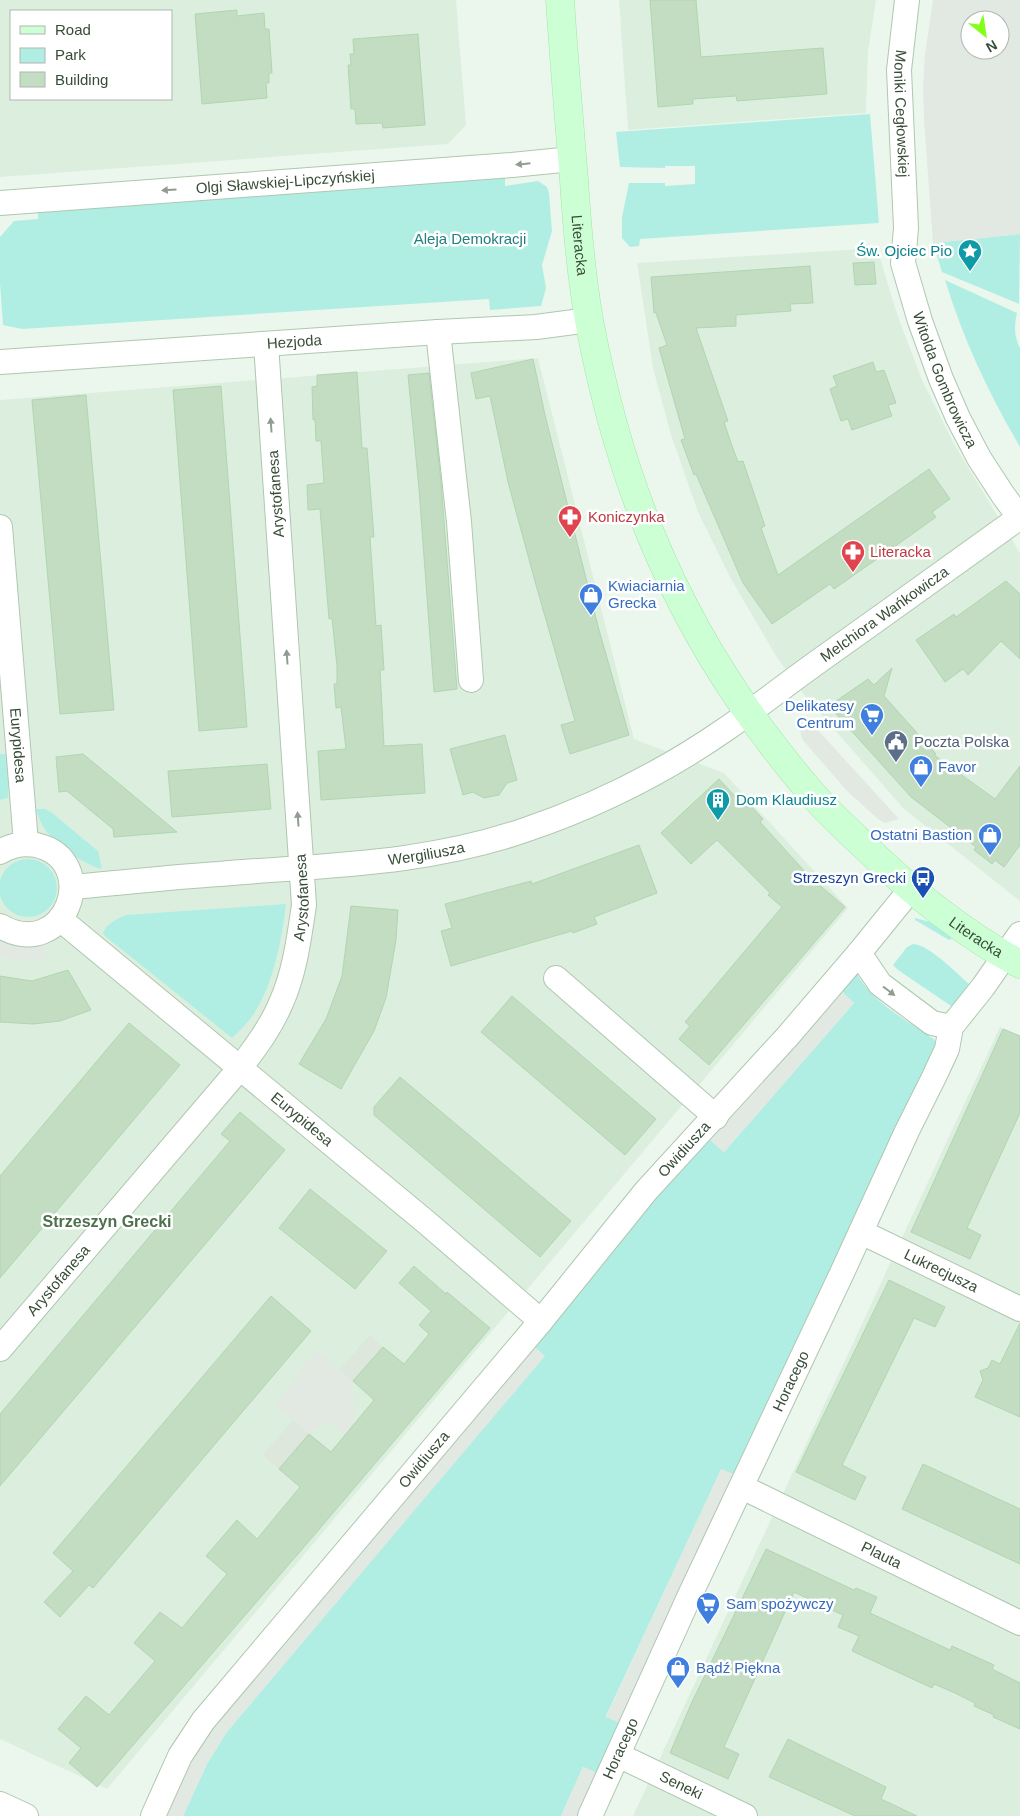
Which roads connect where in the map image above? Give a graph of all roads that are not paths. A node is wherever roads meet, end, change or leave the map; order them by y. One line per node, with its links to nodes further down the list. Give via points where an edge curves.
1 (560, 0): 3 (street, Literacka)
2 (907, 0): 5 (street, Moniki Cegłowskiej, via 899,70)
3 (572, 158): 4 (street, Olgi Sławskiej-Lipczyńskiej, one-way to 4); 6 (street, Literacka, via 579,251)
4 (0, 203)
5 (906, 228): 10 (street, Witolda Gombrowicza, via 903,263 941,379 979,458)
6 (589, 320): 7 (street, Hezjoda, via 536,327); 13 (street, Literacka, via 611,420 644,522 687,615)
7 (438, 332): 8 (street, Hezjoda); 12 (street, via 459,522)
8 (266, 344): 9 (street, Hezjoda); 16 (street, Arystofanesa, one-way to 8)
9 (0, 362)
10 (1020, 517): 13 (street, Melchiora Wańkowicza)
11 (0, 527): 14 (street, Eurypidesa)
12 (471, 680)
13 (748, 712): 16 (street, Wergiliusza, via 727,729 634,784 602,801 524,831 458,849 386,862); 18 (street, Literacka, via 822,806)
14 (26, 843): 15 (street); 17 (street, via 44,847 59,858 69,873)
15 (0, 852)
16 (301, 868): 17 (street, Wergiliusza); 25 (street, Arystofanesa, via 304,905 292,975 281,1004 260,1042)
17 (72, 887): 19 (street, via 70,901)
18 (911, 889): 21 (street, Literacka, via 966,931); 22 (street, Owidiusza)
19 (60, 919): 20 (street, via 46,930 28,935); 25 (street, Eurypidesa)
20 (0, 926)
21 (1015, 951): 24 (street, Horacego)
22 (860, 953): 24 (street, one-way to 24, via 880,984 932,1023); 26 (street, Owidiusza)
23 (556, 978): 26 (street, Owidiusza)
24 (951, 1027): 27 (street, Horacego, via 947,1049)
25 (240, 1068): 29 (street, Eurypidesa); 30 (street, Arystofanesa)
26 (716, 1117): 29 (street, Owidiusza, via 646,1192)
27 (861, 1232): 28 (street, Lukrecjusza); 31 (street, Horacego)
28 (1020, 1309)
29 (541, 1320): 36 (street, Owidiusza, via 203,1721 180,1756)
30 (0, 1349)
31 (742, 1487): 32 (street, Plauta); 33 (street, Horacego)
32 (1020, 1623)
33 (618, 1755): 37 (street, Horacego); 38 (street, Seneki)
34 (0, 1804): 35 (street)
35 (26, 1816)
36 (153, 1816)
37 (590, 1816)
38 (745, 1816)

